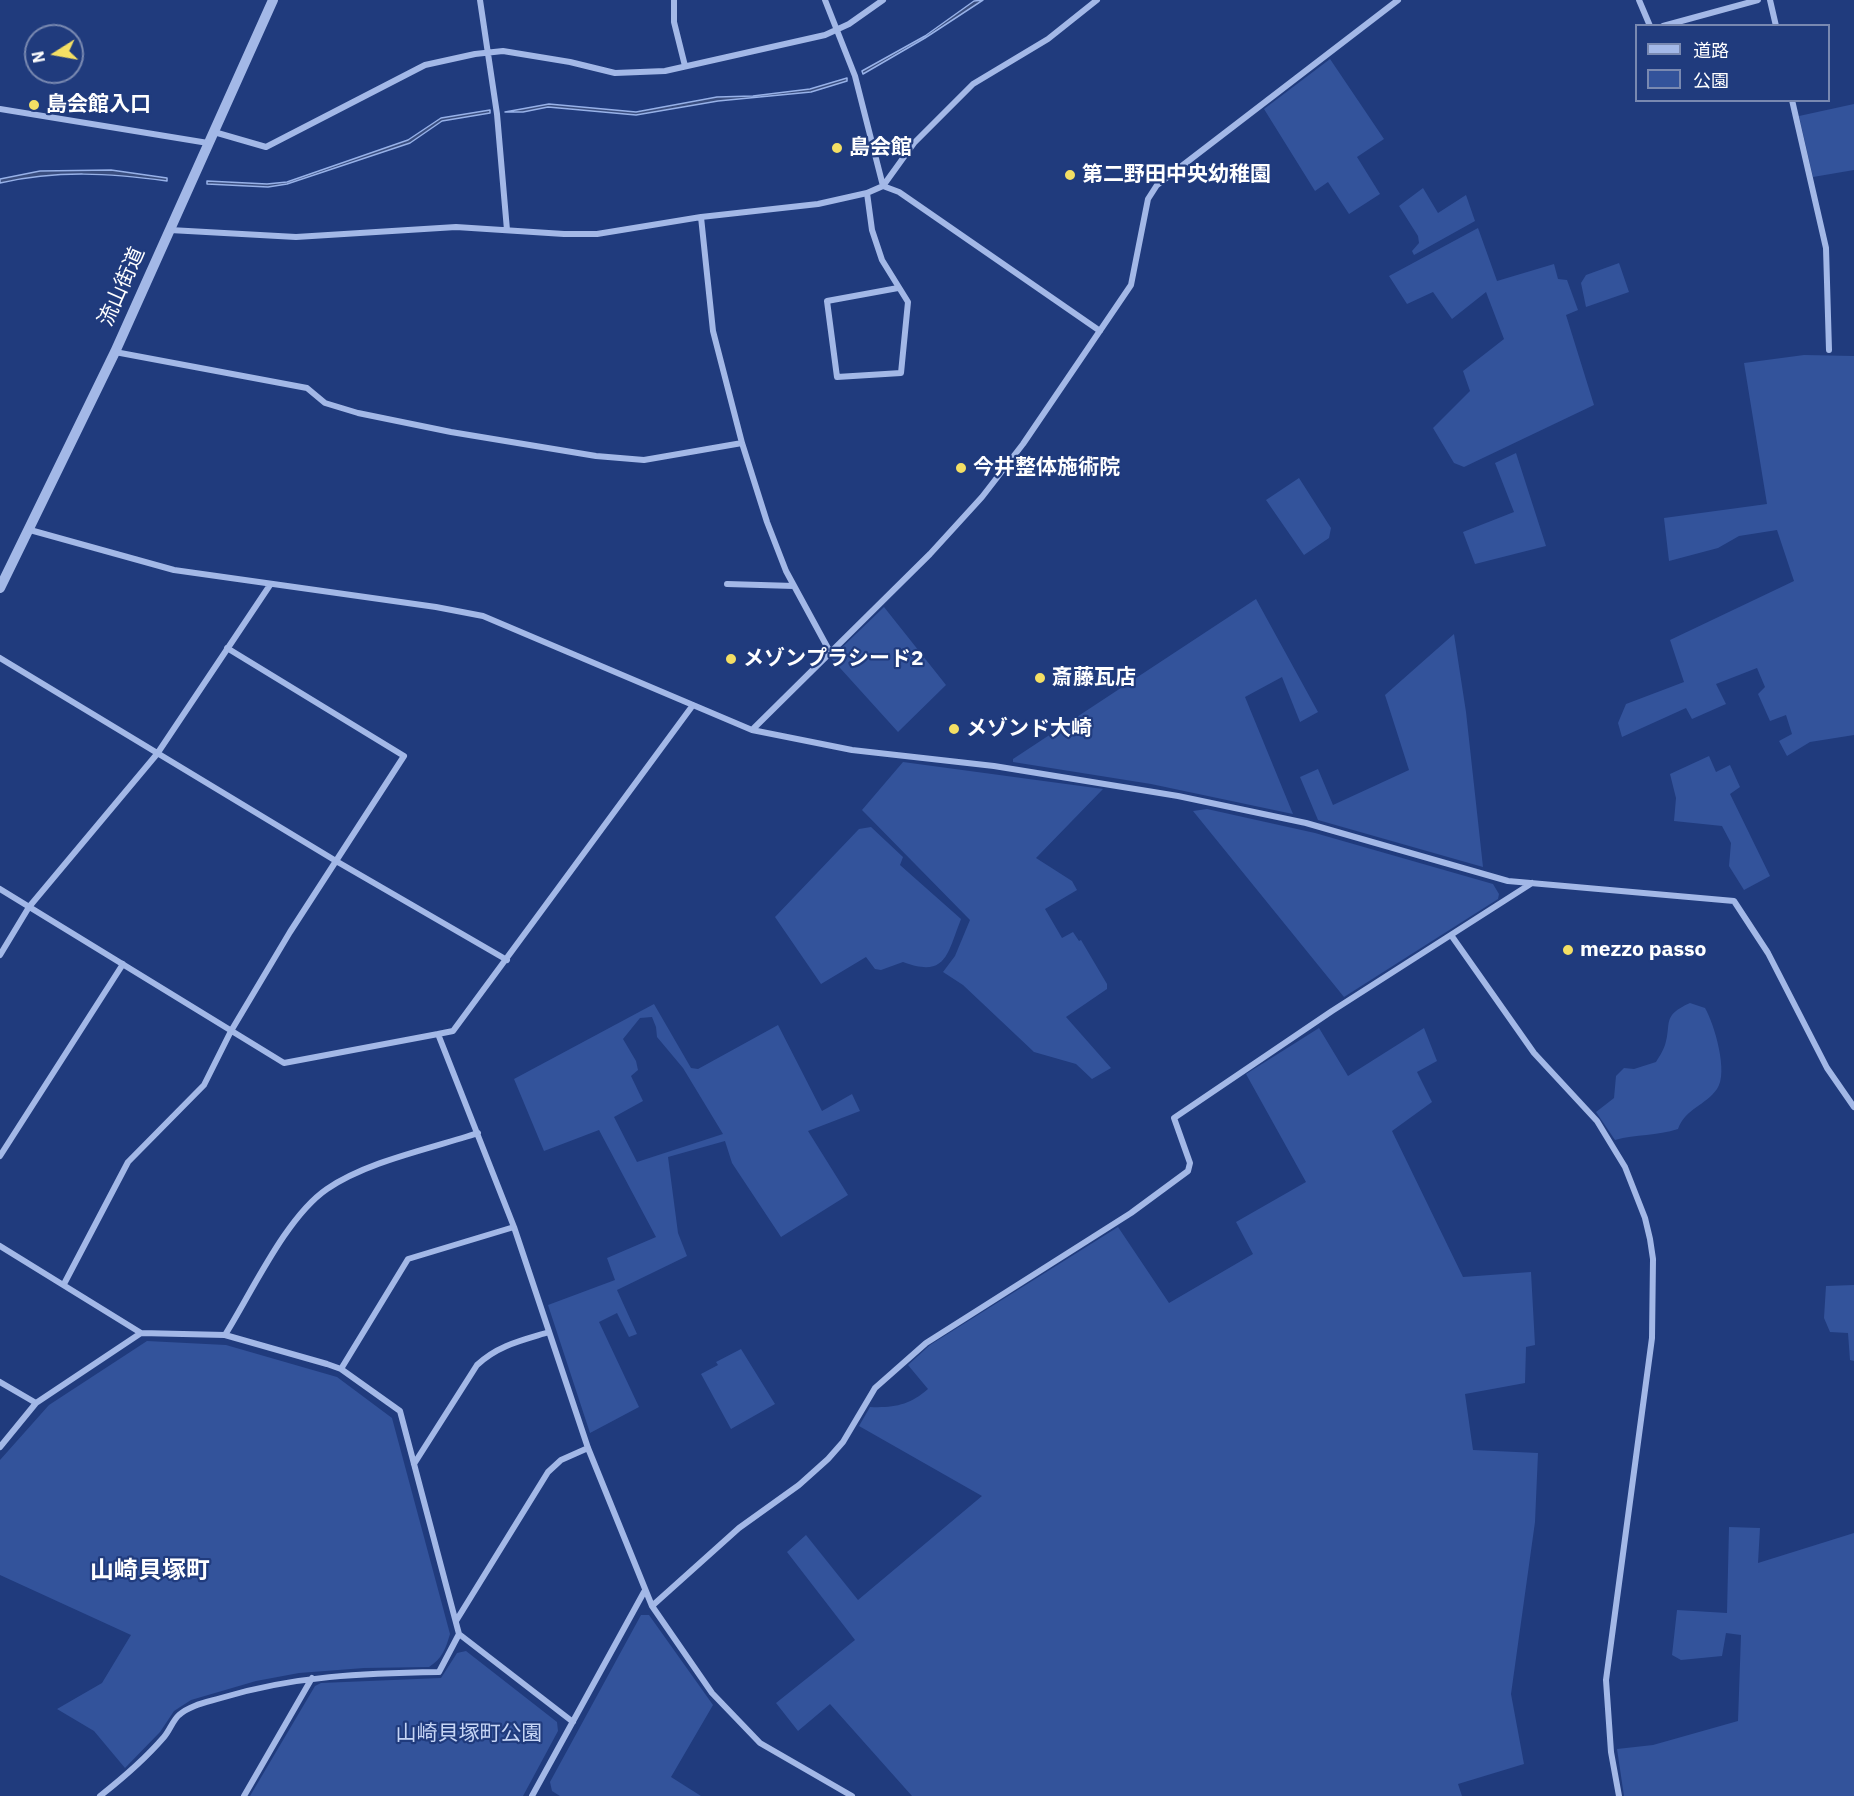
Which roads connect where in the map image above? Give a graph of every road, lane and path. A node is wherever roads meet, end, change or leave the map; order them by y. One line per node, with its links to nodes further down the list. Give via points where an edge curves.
1 (273, 0): 19 (street, 流山街道)
2 (480, 0): 15 (street)
3 (674, 0): 16 (street, via 674,22)
4 (825, 0): 14 (street)
5 (882, 0): 14 (street)
6 (1097, 0): 21 (street, via 1048,39 973,84 915,143)
7 (1398, 0): 27 (street, via 1157,185 1148,199 1131,285)
8 (1639, 0): 11 (street)
9 (1758, 0): 12 (street)
10 (1770, 0): 13 (street)
11 (1649, 24)
12 (1670, 24)
13 (1776, 24)
14 (837, 29): 16 (street); 21 (street, via 855,76)
15 (488, 53): 16 (street, via 503,51 548,58 615,73); 19 (street, via 425,65 266,147); 25 (street)
16 (685, 66)
17 (1792, 102): 28 (street, via 1826,248)
18 (0, 110): 20 (street)
19 (214, 132): 20 (street, 流山街道)
20 (208, 143): 24 (street, 流山街道)
21 (883, 186): 22 (street); 27 (street, via 899,192)
22 (867, 193): 23 (street, via 818,204); 26 (street, via 872,230 882,260)
23 (701, 217): 25 (street, via 597,234); 30 (street, via 713,331)
24 (170, 230): 25 (street, via 296,237 456,227); 29 (street, 流山街道)
25 (507, 230)
26 (898, 288): 26 (street, via 827,301 837,376 901,373 908,302)
27 (1100, 331): 37 (street, via 982,497 930,555)
28 (1829, 350)
29 (115, 352): 30 (street, via 307,388 325,403 358,413 596,456 644,460); 31 (street, 流山街道)
30 (742, 444): 34 (street, via 767,522)
31 (30, 530): 32 (street, via 174,570); 35 (street, 流山街道)
32 (270, 585): 36 (street); 39 (street, via 483,616)
33 (727, 585): 34 (street)
34 (794, 586): 37 (street)
35 (0, 588)
36 (227, 648): 41 (street); 42 (street, via 404,756)
37 (830, 652): 40 (street)
38 (0, 658): 41 (street)
39 (693, 705): 40 (street); 48 (street)
40 (752, 730): 43 (street, via 852,750 1016,769 1178,796 1306,823 1508,881)
41 (157, 754): 42 (street); 45 (street)
42 (336, 861): 48 (street); 50 (street)
43 (1532, 883): 46 (street); 52 (street, via 1734,901 1768,953 1827,1068)
44 (0, 889): 45 (street)
45 (29, 907): 47 (street); 49 (street)
46 (1451, 935): 68 (street, via 1174,1118 1190,1163 1188,1171 1131,1213 926,1343 875,1388 828,1460 739,1528); 78 (street, via 1534,1053 1597,1121 1625,1167 1650,1239 1652,1338 1606,1680 1611,1752)
47 (0, 955)
48 (507, 960): 51 (street, via 453,1031)
49 (123, 964): 50 (street); 54 (street)
50 (231, 1031): 51 (street, via 284,1063); 57 (street, via 204,1085 128,1162)
51 (438, 1034): 53 (street)
52 (1854, 1107)
53 (478, 1133): 55 (street); 60 (street, via 362,1171 326,1190 300,1215)
54 (0, 1156)
55 (514, 1227): 58 (street); 61 (street, via 408,1259)
56 (0, 1246): 57 (street)
57 (64, 1284): 59 (street)
58 (549, 1332): 65 (street); 66 (street, via 507,1345 477,1365)
59 (141, 1333): 60 (street); 63 (street)
60 (225, 1335): 61 (street)
61 (341, 1369): 66 (street, via 400,1411)
62 (0, 1382): 63 (street)
63 (36, 1403): 64 (street)
64 (0, 1447)
65 (588, 1448): 67 (street); 69 (street, via 561,1460 548,1472)
66 (414, 1464): 69 (street)
67 (644, 1592): 68 (street); 72 (street)
68 (652, 1606): 77 (street, via 712,1693 760,1743)
69 (456, 1622): 70 (street)
70 (459, 1635): 71 (street, via 439,1672); 72 (street)
71 (312, 1678): 74 (street, via 251,1689 191,1707 178,1715 165,1736 125,1777); 75 (street)
72 (573, 1722): 73 (street)
73 (533, 1793): 76 (street)
74 (100, 1796)
75 (244, 1796)
76 (543, 1796)
77 (852, 1796)
78 (1619, 1796)

